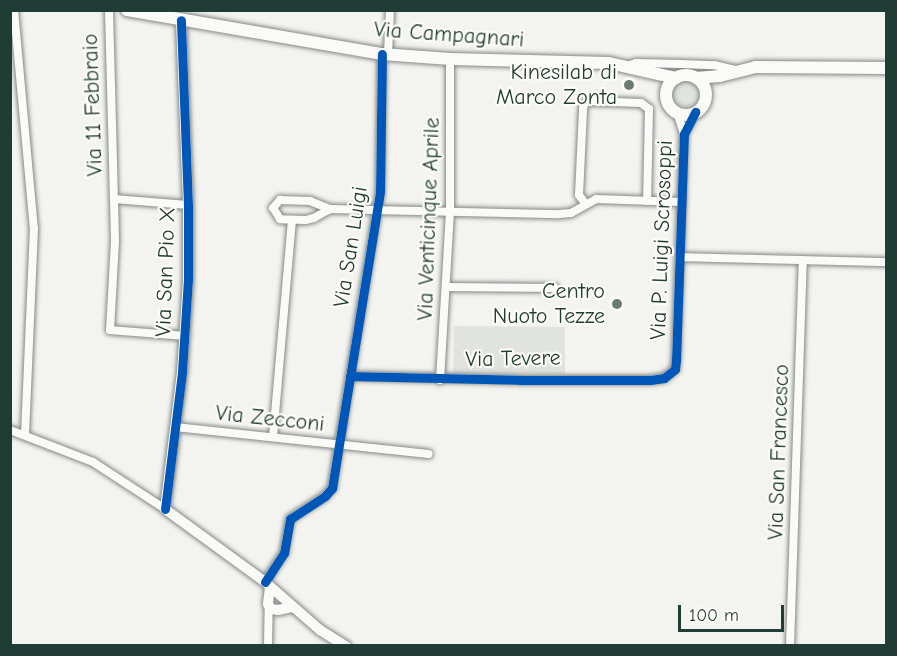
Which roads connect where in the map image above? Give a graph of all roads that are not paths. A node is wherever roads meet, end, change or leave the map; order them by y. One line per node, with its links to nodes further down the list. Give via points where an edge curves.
1 (15, 10): 40 (street, via 34,228)
2 (109, 10): 20 (street, Via 11 Febbraio)
3 (128, 10): 5 (main road, Via Campagnari)
4 (390, 10): 7 (street, Via San Luigi)
5 (166, 14): 6 (main road, Via Campagnari)
6 (184, 21): 7 (main road, Via Campagnari); 24 (street, Via San Pio X)
7 (385, 54): 8 (main road, Via Campagnari); 26 (street, Via San Luigi, via 382,162)
8 (450, 59): 9 (main road, Via Campagnari); 27 (street, Via Venticinque Aprile)
9 (627, 66): 11 (main road, Via Campagnari); 12 (street, Via Campagnari, via 681,63 721,66)
10 (886, 68): 12 (main road, Via Campagnari, via 767,67)
11 (642, 71): 13 (main road, Via Campagnari); 15 (main road, Via Campagnari, via 655,80)
12 (736, 72): 14 (main road, Via Campagnari); 16 (main road)
13 (675, 78): 14 (main road); 15 (main road)
14 (696, 78): 16 (main road, via 704,86)
15 (666, 96): 17 (main road)
16 (705, 97): 18 (main road)
17 (677, 112): 18 (main road); 19 (street, Via P. Luigi Scrosoppi)
18 (695, 112): 19 (street, Via P. Luigi Scrosoppi)
19 (684, 134): 22 (street, Via P. Luigi Scrosoppi)
20 (114, 199): 24 (street, Via 11 Febbraio); 34 (street, Via 11 Febbraio, via 110,330)
21 (647, 201): 22 (street); 23 (street, via 597,199); 23 (street, via 649,109 641,103 589,102 583,110 579,195)
22 (681, 202): 29 (street, Via P. Luigi Scrosoppi)
23 (585, 203): 27 (street, via 571,213 559,214)
24 (188, 206): 34 (street, Via San Pio X)
25 (330, 209): 26 (street); 28 (street, via 310,219); 28 (street, via 310,201 277,201 275,215)
26 (376, 210): 27 (street); 36 (street, Via San Luigi)
27 (450, 212): 32 (street, Via Venticinque Aprile)
28 (292, 219): 41 (street)
29 (680, 257): 30 (street, Via P. Luigi Scrosoppi); 35 (street, Via P. Luigi Scrosoppi)
30 (803, 260): 31 (street, Via P. Luigi Scrosoppi); 48 (street, Via San Francesco)
31 (886, 262)
32 (446, 287): 33 (street); 37 (street, Via Venticinque Aprile)
33 (555, 288)
34 (185, 336): 38 (street, Via San Pio X)
35 (673, 371): 37 (street, Via Tevere, via 664,378 650,380)
36 (350, 376): 37 (street, Via Tevere); 42 (street, Via San Luigi)
37 (440, 380)
38 (175, 427): 41 (street, Via Zecconi); 44 (street, Via San Pio X)
39 (10, 430): 40 (street)
40 (25, 435): 44 (street, via 93,462)
41 (273, 437): 42 (street, Via Zecconi)
42 (340, 444): 43 (street); 45 (street, Via Zecconi, via 332,488 290,519)
43 (429, 454)
44 (165, 509): 45 (street)
45 (275, 601): 46 (street); 47 (street)
46 (268, 645)
47 (346, 645)
48 (790, 645)

